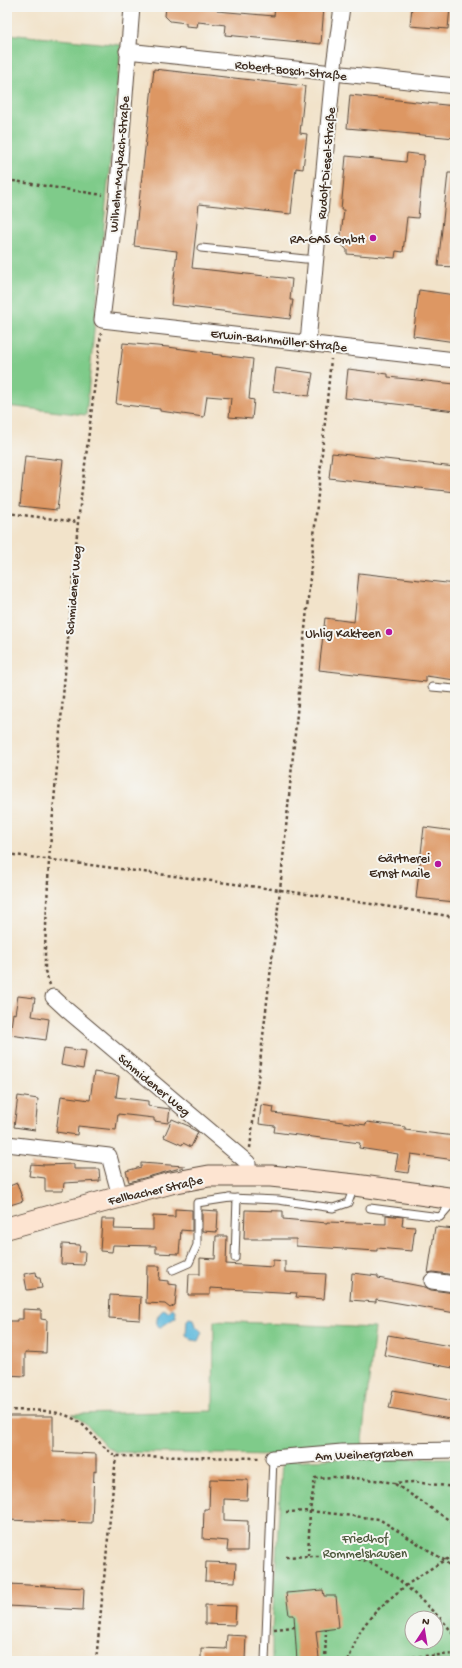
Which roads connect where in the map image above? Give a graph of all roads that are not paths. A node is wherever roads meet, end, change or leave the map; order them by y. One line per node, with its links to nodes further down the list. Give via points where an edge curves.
1 (132, 7): 3 (street, Wilhelm-Maybach-Straße)
2 (342, 7): 4 (street, Rudolf-Diesel-Straße)
3 (127, 51): 4 (street, Robert-Bosch-Straße); 8 (street, Wilhelm-Maybach-Straße, via 117,197)
4 (333, 73): 5 (street, Robert-Bosch-Straße); 7 (street, Rudolf-Diesel-Straße)
5 (455, 86)
6 (201, 248): 7 (lane)
7 (316, 258): 9 (street, Rudolf-Diesel-Straße)
8 (102, 320): 9 (street, Erwin-Bahnmüller-Straße)
9 (308, 342): 10 (street, Erwin-Bahnmüller-Straße)
10 (455, 360)
11 (432, 687): 12 (lane)
12 (455, 690)
13 (54, 997): 15 (street, Schmidener Weg)
14 (7, 1144): 17 (street, via 109,1156)
15 (248, 1169): 16 (main road, Fellbacher Straße, via 271,1176); 17 (main road, Fellbacher Straße, via 171,1183)
16 (355, 1185): 18 (lane, via 348,1203 333,1208 278,1200); 19 (main road, Fellbacher Straße)
17 (120, 1196): 21 (main road, Fellbacher Straße)
18 (232, 1198): 22 (lane); 23 (lane, via 197,1203 197,1245 189,1263)
19 (455, 1199): 20 (lane, Fellbacher Straße, via 440,1217)
20 (370, 1208)
21 (7, 1228)
22 (235, 1258)
23 (173, 1270)
24 (432, 1281): 25 (street)
25 (455, 1284)
26 (455, 1450): 27 (street, Am Weihergraben, via 342,1452)
27 (270, 1458): 28 (lane)
28 (265, 1661)

